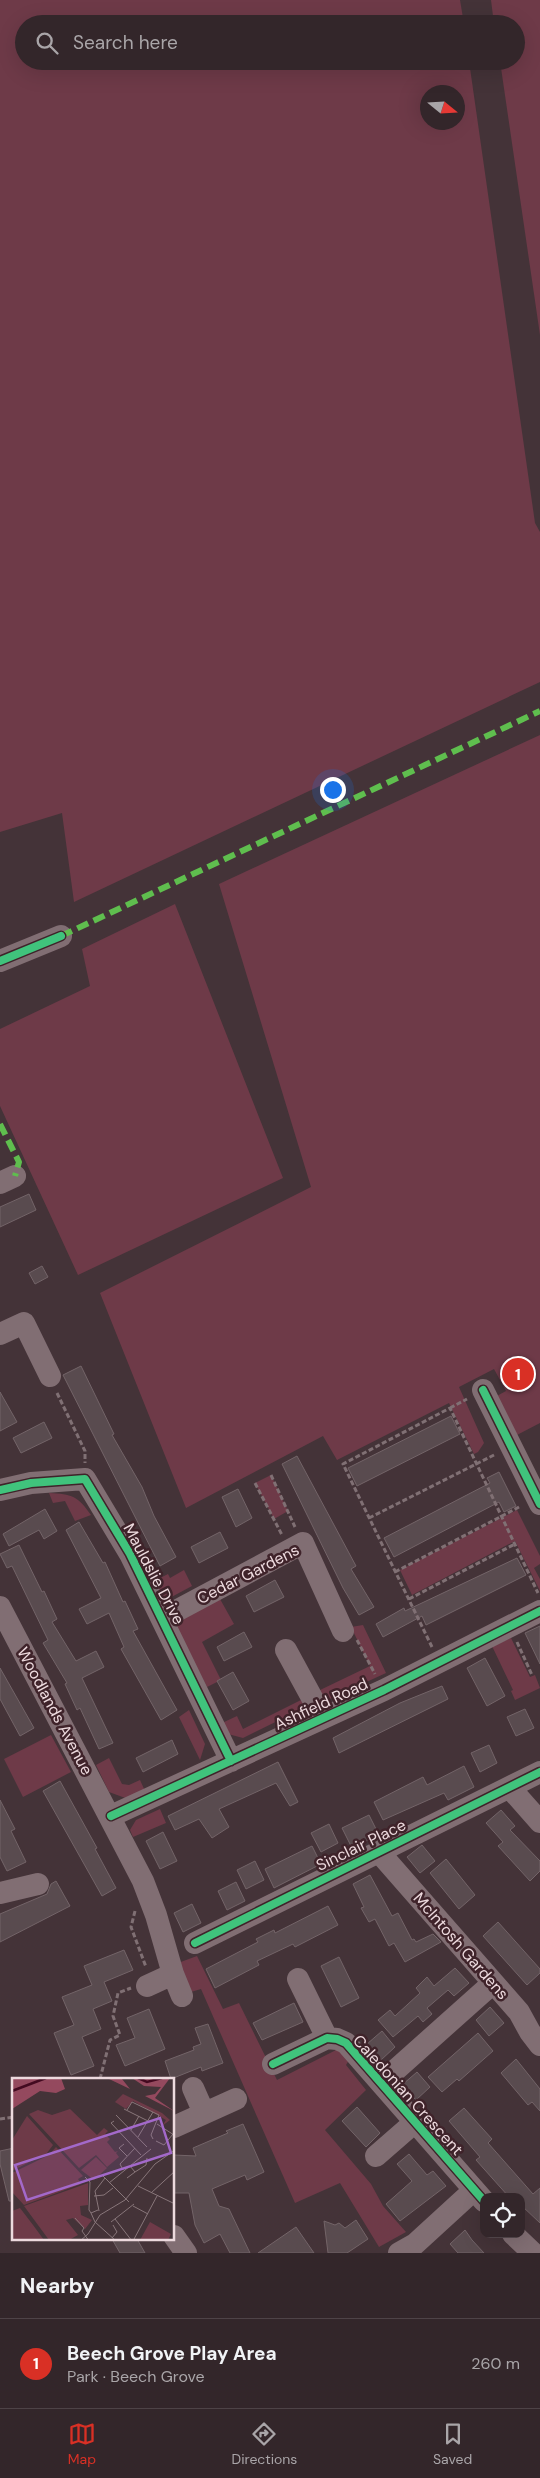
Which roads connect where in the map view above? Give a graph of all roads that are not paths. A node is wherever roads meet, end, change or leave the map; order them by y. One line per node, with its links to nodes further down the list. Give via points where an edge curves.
1 (61, 936): 2 (street)
2 (0, 961)
3 (0, 1334): 4 (street, via 24,1323)
4 (50, 1376)
5 (484, 1390): 7 (street)
6 (0, 1490): 10 (street, Mauldslie Drive, via 31,1483 85,1480 130,1554)
7 (540, 1504)
8 (540, 1611): 13 (street, Ashfield Road)
9 (1, 1612): 17 (street, Woodlands Avenue)
10 (163, 1618): 11 (street, Cedar Gardens, via 297,1547); 14 (street, Mauldslie Drive)
11 (343, 1631)
12 (286, 1650): 13 (street)
13 (322, 1718): 14 (street, Ashfield Road)
14 (231, 1761): 17 (street, Ashfield Road)
15 (540, 1772): 16 (street, Sinclair Place)
16 (510, 1788): 18 (street); 19 (street, Sinclair Place)
17 (110, 1816): 23 (street, Woodlands Avenue, via 143,1881)
18 (540, 1822)
19 (378, 1851): 22 (street, Sinclair Place); 25 (street, McIntosh Gardens)
20 (38, 1884): 21 (street)
21 (0, 1893)
22 (195, 1944)
23 (173, 1974): 26 (street); 27 (street, Woodlands Avenue)
24 (298, 1979): 28 (street, Caledonian Crescent)
25 (493, 1983): 29 (street, McIntosh Gardens, via 519,2012); 31 (street, Caledonian Crescent)
26 (145, 1984)
27 (182, 1996)
28 (327, 2038): 30 (street, Caledonian Crescent); 31 (street, Caledonian Crescent, via 346,2044)
29 (540, 2045)
30 (273, 2064)
31 (381, 2083): 35 (street, Caledonian Crescent)
32 (193, 2088): 34 (street)
33 (236, 2098): 34 (street)
34 (204, 2113): 36 (street)
35 (415, 2122): 37 (street); 38 (street, Caledonian Crescent)
36 (175, 2127)
37 (376, 2156)
38 (479, 2196): 42 (street)
39 (175, 2237): 41 (street)
40 (517, 2238): 43 (street)
41 (186, 2253)
42 (399, 2253)
43 (533, 2253)

